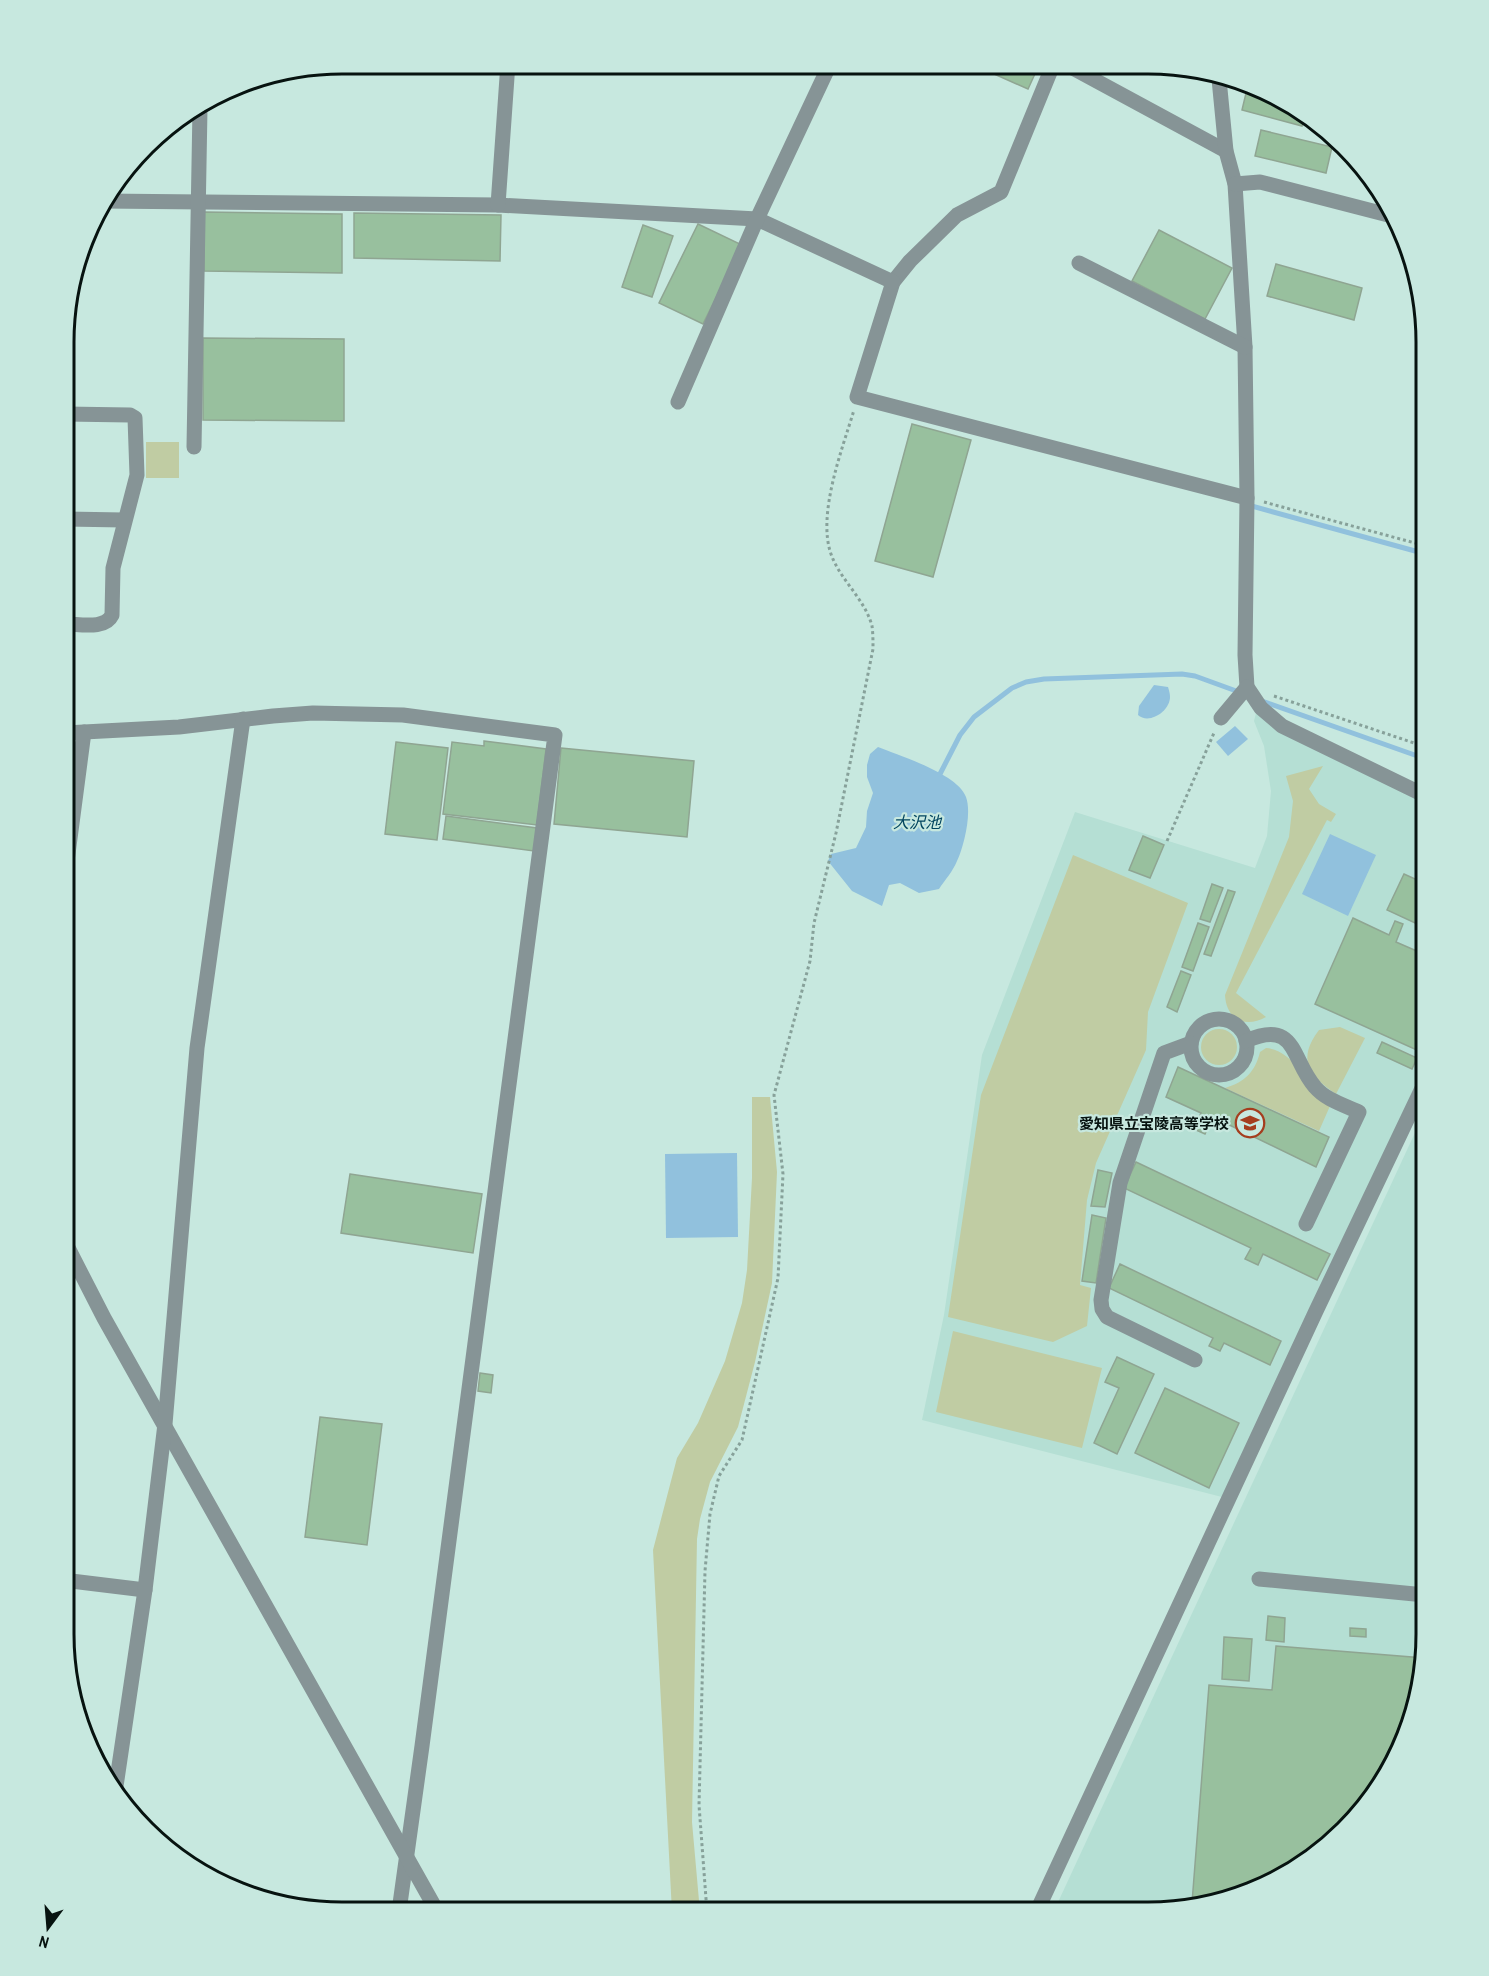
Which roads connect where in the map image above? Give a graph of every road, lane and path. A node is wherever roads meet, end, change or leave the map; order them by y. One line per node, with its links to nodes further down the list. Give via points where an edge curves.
1 (507, 74): 11 (street)
2 (825, 74): 13 (street)
3 (1049, 74): 15 (street, via 1001,192 957,215)
4 (1084, 74): 7 (street)
5 (1219, 84): 7 (street)
6 (200, 114): 10 (street)
7 (1226, 151): 8 (street)
8 (1235, 184): 12 (street, via 1260,182); 16 (street)
9 (114, 201): 10 (street)
10 (199, 202): 11 (street); 20 (street)
11 (498, 205): 13 (street)
12 (1383, 214)
13 (758, 219): 15 (street); 18 (street)
14 (1079, 263): 16 (street)
15 (893, 282): 17 (street)
16 (1245, 347): 21 (street)
17 (857, 397): 21 (street); 50 (path, via 832,483 827,534 831,555 872,626 873,649 814,923 810,961 774,1095 783,1174 778,1278 742,1440 719,1476 710,1514 699,1805)
18 (678, 402)
19 (74, 414): 23 (street, via 135,418 137,475)
20 (194, 447)
21 (1247, 498): 24 (path); 26 (street)
22 (74, 519): 23 (street)
23 (124, 520): 25 (street, via 113,568 112,615 104,624)
24 (1416, 543)
25 (74, 624)
26 (1247, 687): 27 (street); 31 (path); 32 (street, via 1261,708 1282,726)
27 (1221, 718): 34 (path)
28 (243, 719): 29 (street); 41 (street, via 197,1048); 47 (street, via 314,713 403,715 555,735)
29 (84, 732): 30 (street); 33 (street)
30 (74, 733)
31 (1416, 744)
32 (1416, 791)
33 (74, 808)
34 (1167, 841)
35 (1246, 1041): 36 (street, via 1236,1025 1214,1020 1199,1028); 36 (street, via 1241,1064 1221,1075 1200,1068 1191,1052); 38 (street, via 1259,1035 1279,1036 1289,1042 1316,1089 1359,1112)
36 (1191, 1043): 40 (street, via 1164,1053 1120,1183 1101,1300 1107,1317)
37 (1416, 1101): 51 (street)
38 (1306, 1224)
39 (74, 1259): 41 (street)
40 (1195, 1360)
41 (165, 1424): 44 (street); 47 (street)
42 (1259, 1579): 45 (street)
43 (74, 1581): 44 (street)
44 (145, 1590): 46 (street)
45 (1416, 1594)
46 (117, 1780)
47 (406, 1856): 48 (street); 49 (street)
48 (400, 1902)
49 (432, 1902)
50 (706, 1902)
51 (1041, 1902)

